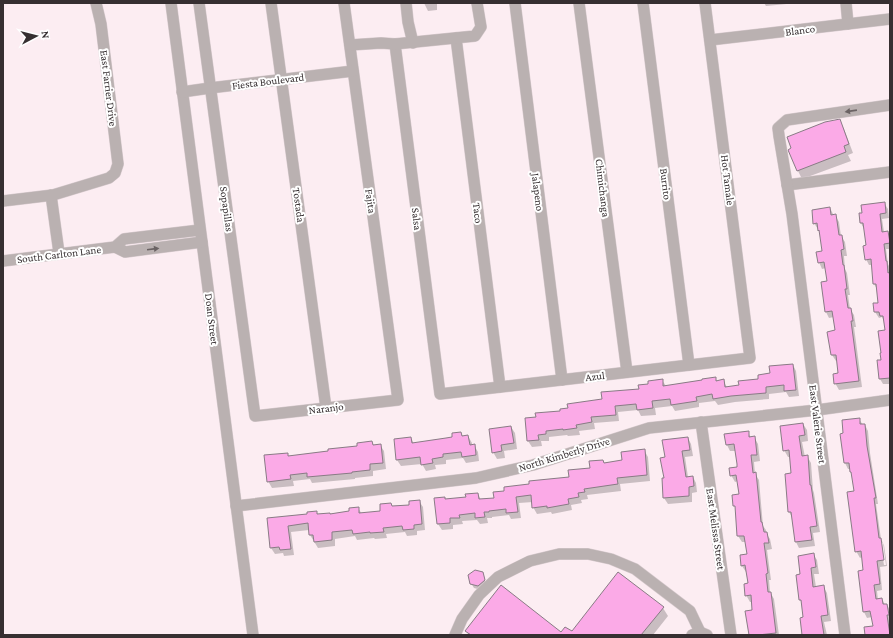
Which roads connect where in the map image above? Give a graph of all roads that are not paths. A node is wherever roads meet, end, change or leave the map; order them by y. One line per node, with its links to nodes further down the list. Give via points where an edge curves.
1 (96, 3): 27 (street, East Farrier Drive, via 101,24 118,164 115,173 109,178)
2 (171, 3): 23 (street, Doan Street)
3 (199, 3): 22 (street, Sopapillas)
4 (272, 3): 21 (street, Tostada)
5 (344, 3): 19 (street, Fajita)
6 (406, 3): 17 (street)
7 (478, 3): 15 (street, via 481,27 475,36)
8 (515, 3): 37 (street, Jalapeno)
9 (579, 3): 36 (street, Chimichanga)
10 (643, 3): 35 (street, Burrito)
11 (705, 3): 16 (street, Hot Tamale)
12 (846, 3): 14 (street)
13 (890, 19): 14 (street, Blanco)
14 (848, 24): 16 (street, Blanco)
15 (456, 38): 17 (street); 38 (street, Taco)
16 (710, 40): 34 (street, Hot Tamale)
17 (413, 42): 18 (street)
18 (395, 44): 19 (street); 39 (street, Salsa)
19 (350, 45): 20 (street, Fajita)
20 (354, 71): 21 (street, Fiesta Boulevard); 40 (street, Fajita)
21 (282, 80): 22 (street, Fiesta Boulevard); 42 (street, Tostada)
22 (210, 88): 23 (street, Fiesta Boulevard); 44 (street, Sopapillas)
23 (182, 92): 29 (street, Doan Street)
24 (890, 105): 26 (street, East Valerie Street, one-way to 26, via 787,120 778,128)
25 (890, 172): 26 (street)
26 (786, 186): 43 (street, East Valerie Street, via 792,214)
27 (52, 195): 28 (street); 32 (street)
28 (3, 201)
29 (200, 230): 30 (street, Doan Street); 31 (street, South Carlton Lane, via 124,239)
30 (202, 242): 31 (street, South Carlton Lane, one-way to 30, via 125,252); 46 (street, Doan Street)
31 (115, 247): 32 (street, South Carlton Lane)
32 (59, 253): 33 (street, South Carlton Lane)
33 (3, 261)
34 (750, 358): 35 (street, Azul)
35 (689, 365): 36 (street, Azul)
36 (627, 372): 37 (street, Azul)
37 (562, 380): 38 (street, Azul)
38 (500, 387): 39 (street, Azul)
39 (440, 394)
40 (398, 400): 42 (street, Naranjo)
41 (890, 400): 43 (street, North Kimberly Drive)
42 (326, 408): 44 (street, Naranjo)
43 (817, 410): 45 (street, North Kimberly Drive); 51 (street, East Valerie Street)
44 (255, 416)
45 (701, 422): 46 (street, North Kimberly Drive, via 649,428 533,465 476,478); 50 (street, East Melissa Street)
46 (236, 506): 48 (street, Doan Street)
47 (700, 634): 49 (street, via 690,611 635,569 611,559 588,554 558,554 530,560 498,577 479,595 462,619)
48 (253, 635)
49 (455, 635)
50 (731, 635)
51 (845, 635)

